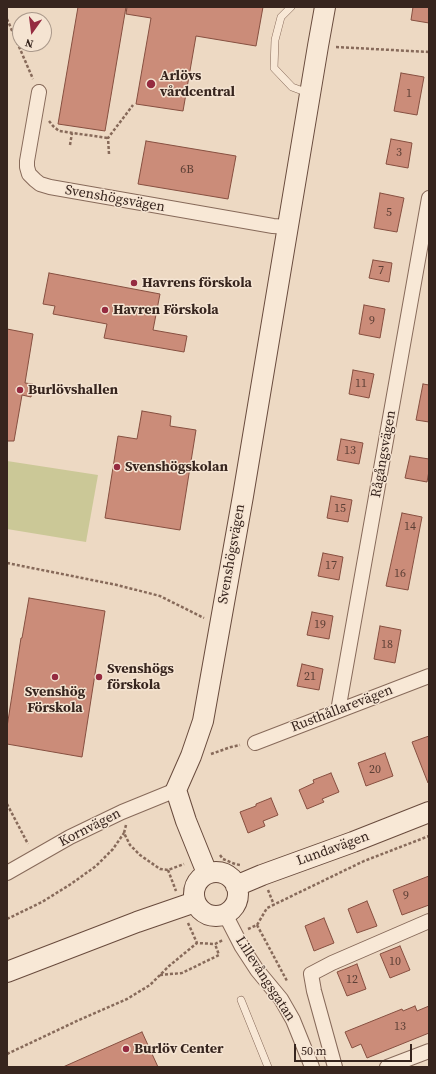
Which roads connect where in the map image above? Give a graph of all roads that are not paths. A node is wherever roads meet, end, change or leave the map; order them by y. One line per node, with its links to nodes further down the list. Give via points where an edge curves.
1 (291, 7): 4 (lane, via 281,17 275,40 274,68 292,87)
2 (325, 7): 4 (street, Svenshögsvägen)
3 (39, 92): 6 (street, Svenshögsvägen, via 27,167 29,174 40,184)
4 (310, 94): 6 (street, Svenshögsvägen)
5 (429, 198): 8 (street, Rågångsvägen)
6 (287, 227): 10 (street, Svenshögsvägen, via 203,721)
7 (429, 676): 8 (street, Rusthållarevägen)
8 (338, 710): 9 (street, Rusthållarevägen)
9 (255, 743)
10 (176, 790): 12 (street, Kornvägen, via 70,837); 13 (street)
11 (429, 812): 14 (street, Lundavägen)
12 (7, 873)
13 (207, 873): 14 (street, via 224,873); 15 (street, via 195,885)
14 (236, 886): 16 (street, via 238,892 235,905)
15 (195, 902): 16 (street, via 198,908 210,916); 18 (street)
16 (225, 914): 22 (street, Lillevångsgatan, via 257,970 281,999 293,1020)
17 (429, 921): 23 (street, via 332,962 311,974)
18 (7, 972)
19 (241, 1000): 21 (lane)
20 (429, 1051): 24 (street)
21 (268, 1067)
22 (312, 1067)
23 (335, 1067)
24 (387, 1067)

